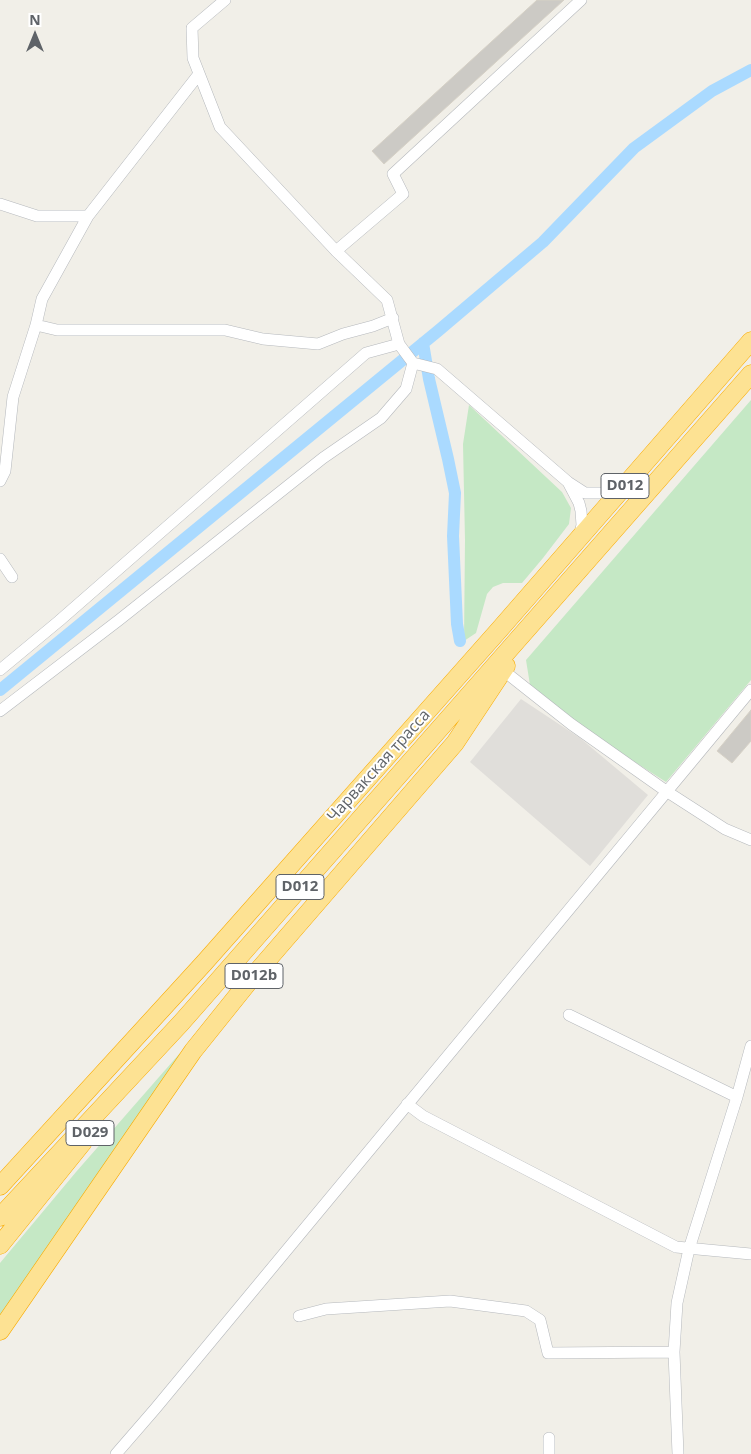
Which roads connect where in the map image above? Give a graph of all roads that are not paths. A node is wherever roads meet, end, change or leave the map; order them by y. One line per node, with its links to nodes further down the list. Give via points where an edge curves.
1 (225, 0): 3 (street, via 192,28 193,58)
2 (581, 0): 6 (street, via 393,174 403,194)
3 (199, 74): 5 (street); 6 (street, via 220,128)
4 (0, 204): 5 (street, via 37,216)
5 (88, 216): 8 (street, via 42,299)
6 (336, 251): 7 (street, via 387,300)
7 (392, 318): 8 (street, via 318,344 263,339 225,330 57,330); 10 (street)
8 (36, 325): 13 (street, via 12,397 5,471)
9 (751, 341): 15 (highway, Чарвакская трасса / D012)
10 (399, 344): 11 (street); 20 (street, via 366,353)
11 (413, 363): 14 (street, via 437,369); 23 (street, via 406,389 381,418 323,458)
12 (751, 374): 19 (highway, Чарвакская трасса / D012)
13 (0, 481)
14 (568, 482): 15 (street, via 585,493 598,494); 16 (street, via 581,511)
15 (627, 483): 16 (highway, Чарвакская трасса / D012)
16 (579, 538): 31 (highway, Чарвакская трасса / D012, via 210,956)
17 (0, 559): 18 (street)
18 (12, 577)
19 (524, 633): 21 (highway, D012b); 27 (highway, Чарвакская трасса / D012)
20 (0, 670)
21 (504, 670): 24 (street, via 557,714); 37 (highway, D012b, via 455,743 250,980 193,1051)
22 (751, 690): 24 (street)
23 (0, 711)
24 (666, 791): 25 (street, via 724,829); 30 (street)
25 (751, 840)
26 (569, 1016): 29 (street)
27 (181, 1022): 32 (highway, Чарвакская трасса / D012); 33 (highway, D029)
28 (751, 1046): 29 (street)
29 (737, 1097): 34 (street)
30 (407, 1104): 34 (street, via 424,1116 676,1247); 40 (street)
31 (0, 1186)
32 (0, 1217)
33 (0, 1244)
34 (689, 1249): 35 (street); 38 (street, via 676,1303)
35 (751, 1254)
36 (299, 1316): 38 (street, via 326,1309 450,1301 526,1311 540,1320 548,1353)
37 (0, 1331)
38 (674, 1352): 42 (street)
39 (549, 1438): 41 (street)
40 (116, 1454)
41 (549, 1454)
42 (678, 1454)

